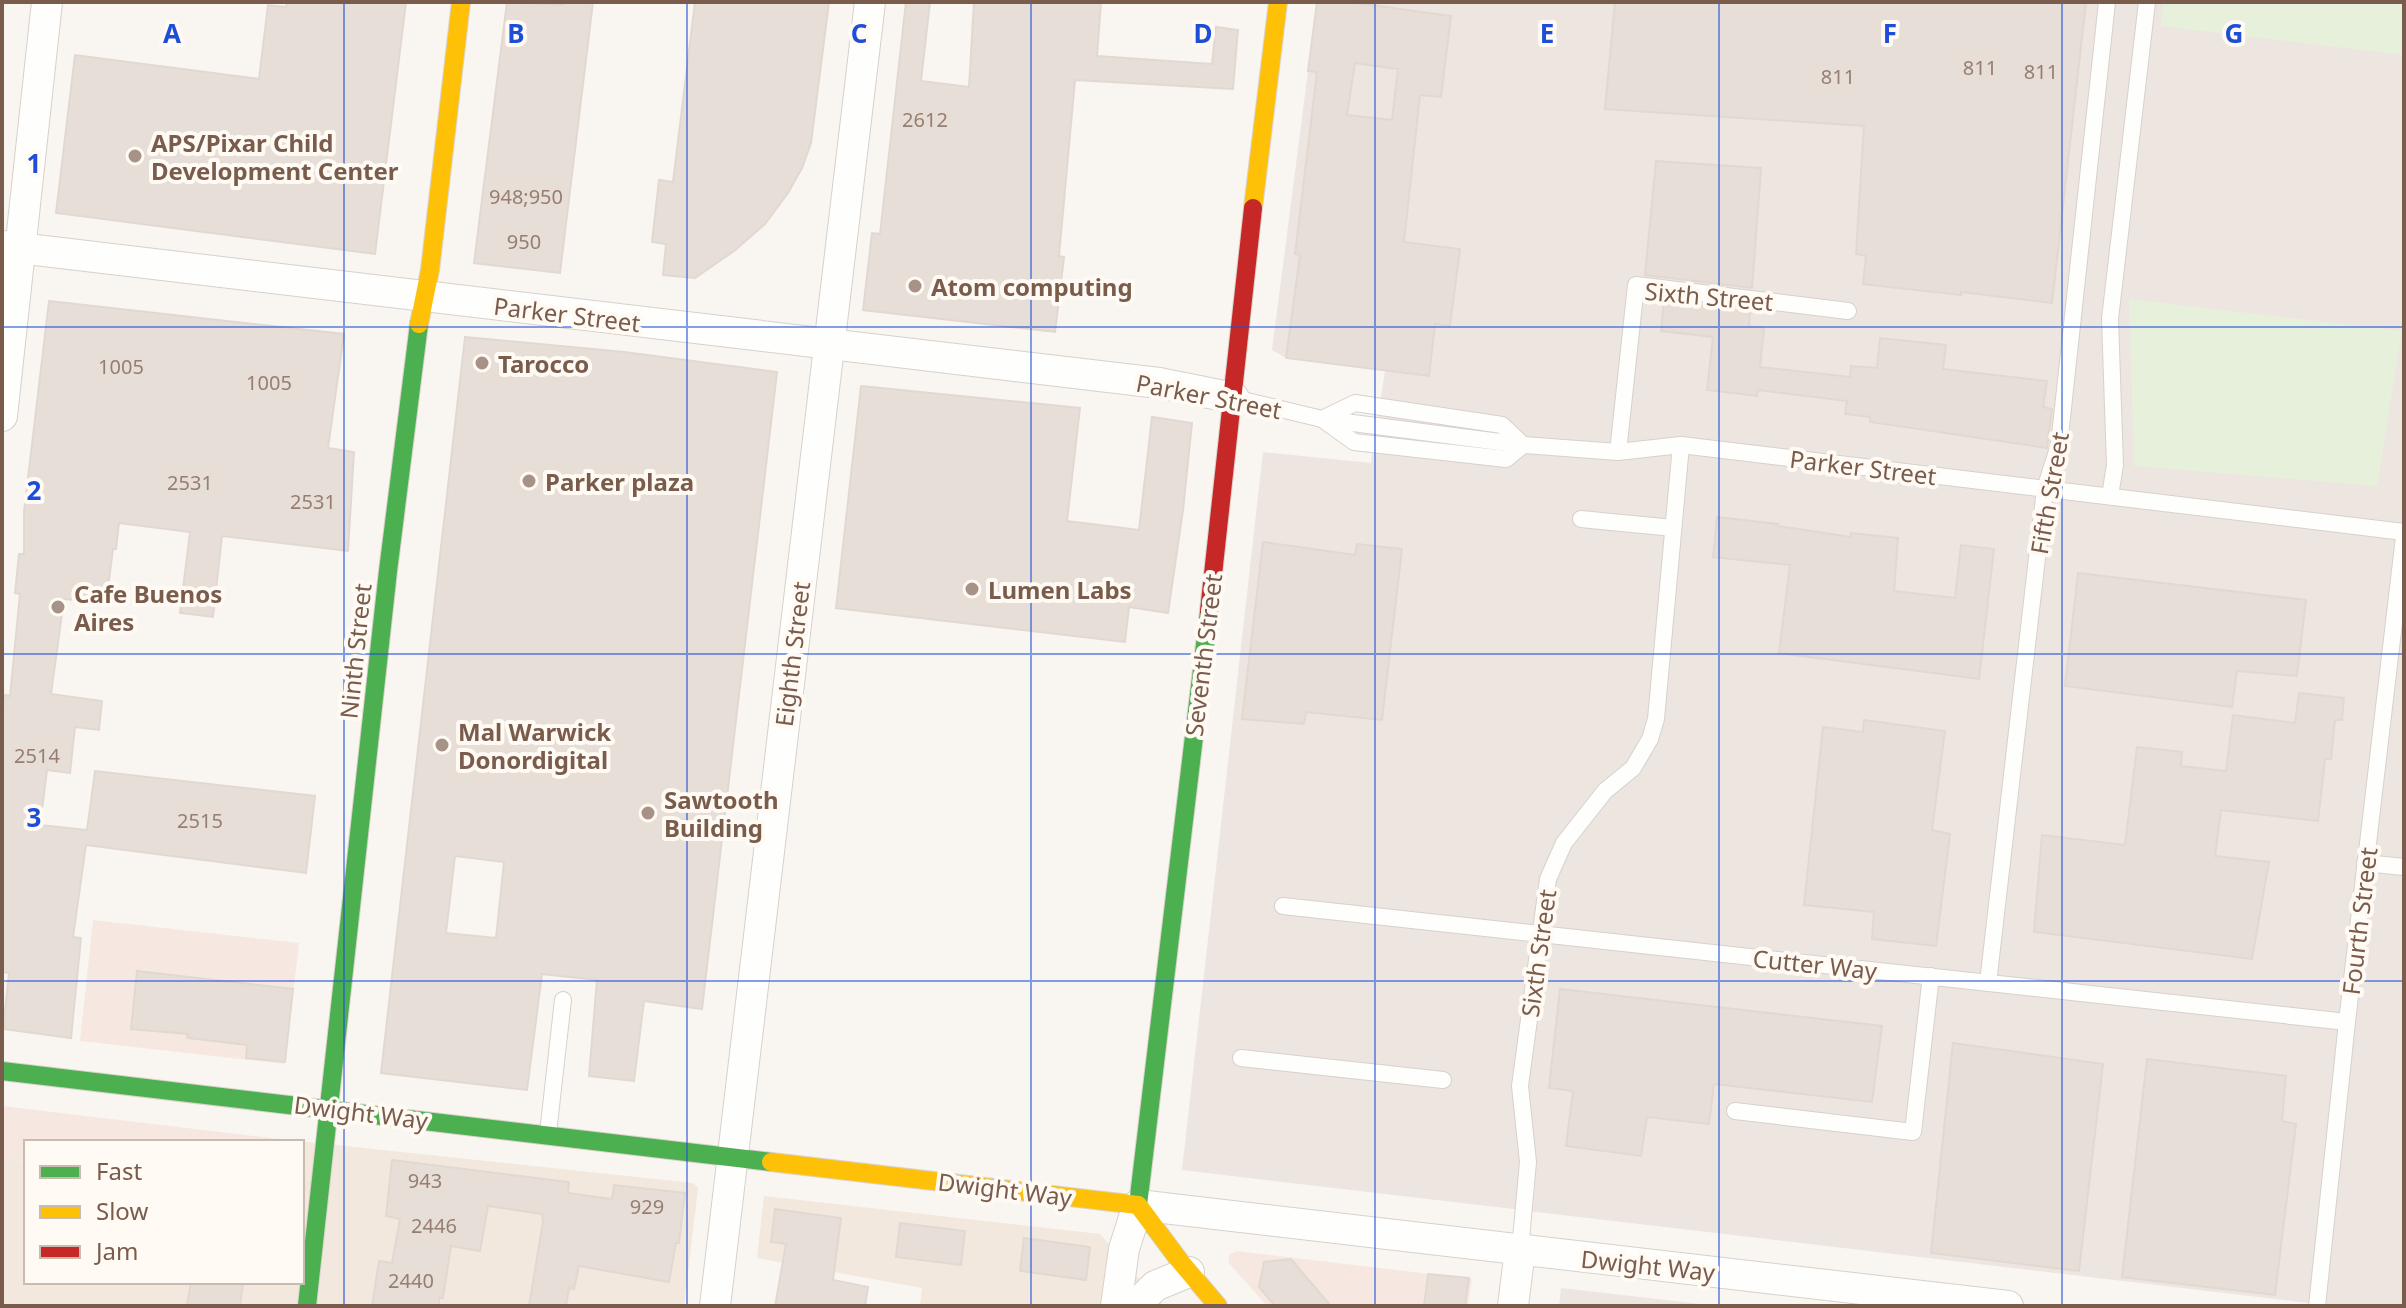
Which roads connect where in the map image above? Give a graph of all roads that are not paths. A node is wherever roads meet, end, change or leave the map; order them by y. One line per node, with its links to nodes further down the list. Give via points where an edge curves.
1 (47, 2): 7 (street)
2 (461, 2): 8 (street, Ninth Street)
3 (870, 2): 10 (street, Eighth Street)
4 (1278, 2): 11 (street, Seventh Street)
5 (2107, 2): 17 (lane, Fifth Street, via 2059,445)
6 (2147, 2): 18 (lane, via 2110,319 2115,465)
7 (12, 248): 8 (street, Parker Street); 12 (street)
8 (425, 298): 10 (street, Parker Street); 33 (street, Ninth Street, via 388,571)
9 (1848, 311): 16 (lane, Sixth Street, via 1636,285)
10 (830, 345): 11 (street, Parker Street, via 1159,383); 36 (street, Eighth Street)
11 (1234, 398): 13 (lane, Parker Street); 37 (street, Seventh Street)
12 (2, 416)
13 (1322, 419): 14 (lane, via 1355,403 1502,425); 14 (lane, Parker Street, via 1354,442 1506,459)
14 (1523, 445): 16 (lane, Parker Street)
15 (1681, 445): 16 (lane, Parker Street); 17 (lane, Parker Street); 20 (lane, Sixth Street)
16 (1618, 452)
17 (2045, 489): 18 (lane, Parker Street); 27 (lane, Fifth Street)
18 (2110, 496): 21 (lane, Parker Street)
19 (1581, 519): 20 (lane)
20 (1673, 528): 25 (lane, Sixth Street, via 1650,739 1633,768 1605,791 1564,843 1548,879)
21 (2404, 534): 22 (lane, Fourth Street)
22 (2365, 863): 23 (lane); 29 (lane, Fourth Street)
23 (2404, 867)
24 (1283, 906): 25 (lane, Cutter Way)
25 (1540, 934): 26 (lane, Cutter Way); 38 (lane, Sixth Street, via 1520,1086 1528,1162)
26 (1931, 976): 27 (lane, Cutter Way); 34 (lane, via 1913,1132)
27 (1988, 983): 29 (lane, Cutter Way)
28 (563, 1000): 35 (lane)
29 (2347, 1022): 48 (lane, Fourth Street)
30 (1241, 1058): 32 (lane)
31 (2, 1071): 33 (street, Dwight Way)
32 (1443, 1080)
33 (328, 1108): 35 (street, Dwight Way); 41 (street, Ninth Street)
34 (1735, 1111)
35 (548, 1135): 36 (street, Dwight Way)
36 (733, 1157): 37 (street, Dwight Way); 42 (street, Eighth Street)
37 (1138, 1205): 38 (street, Dwight Way); 39 (street); 43 (street, Seventh Street, via 1124,1249)
38 (1520, 1250): 40 (street, Dwight Way); 46 (street, Sixth Street)
39 (1189, 1272): 44 (street, via 1155,1286); 45 (street)
40 (1940, 1302): 47 (street, Dwight Way)
41 (307, 1306)
42 (715, 1306)
43 (1116, 1306)
44 (1135, 1306)
45 (1218, 1306)
46 (1513, 1306)
47 (2008, 1306)
48 (2317, 1306)

